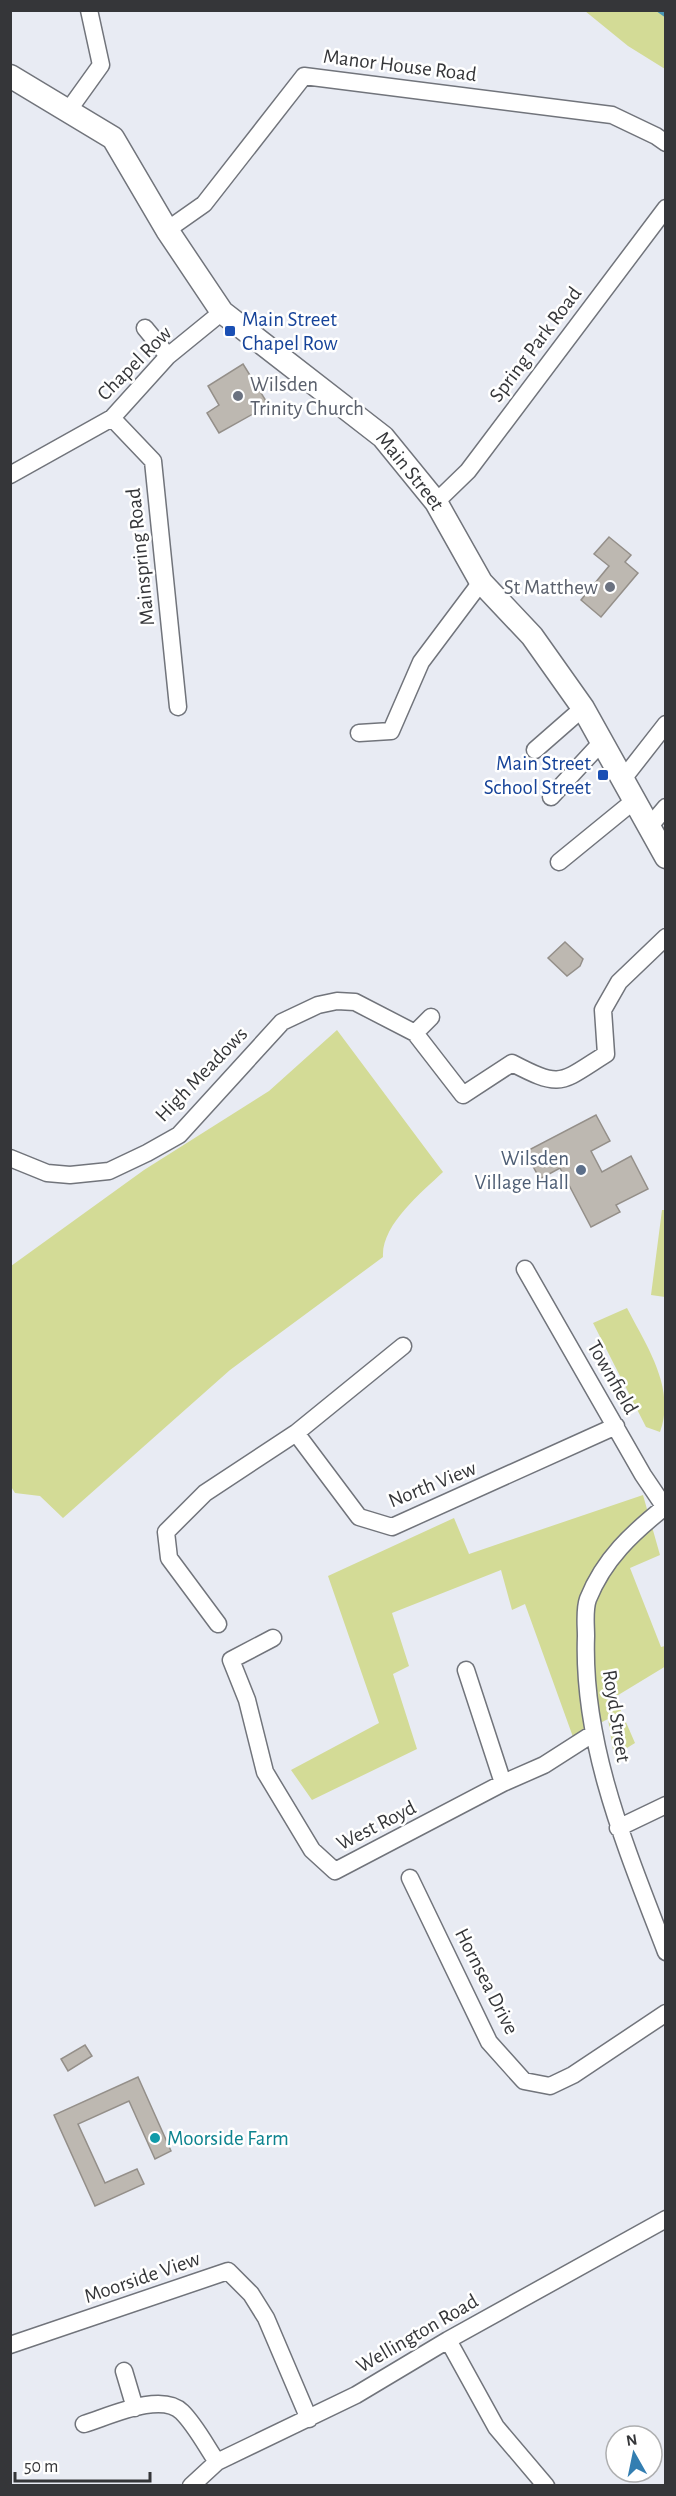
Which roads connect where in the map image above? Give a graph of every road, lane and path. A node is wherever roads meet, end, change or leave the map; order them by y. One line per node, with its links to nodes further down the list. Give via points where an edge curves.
1 (89, 10): 3 (street, via 101,65)
2 (10, 76): 3 (street, Main Street)
3 (68, 111): 6 (street, Main Street, via 113,138)
4 (661, 140): 6 (street, Manor House Road, via 612,115 304,76 204,204)
5 (666, 208): 12 (street, Spring Park Road, via 468,471)
6 (167, 230): 7 (street, Main Street)
7 (222, 312): 9 (street, Chapel Row); 12 (street, Main Street, via 383,437)
8 (145, 328): 9 (street)
9 (168, 356): 10 (street, Chapel Row)
10 (112, 418): 11 (street, Chapel Row); 14 (street, Mainspring Road, via 153,461)
11 (10, 475)
12 (436, 502): 13 (street, Main Street)
13 (481, 582): 15 (street, Main Street, via 532,636); 17 (street, via 421,662 391,731)
14 (178, 707)
15 (583, 708): 18 (street, Main Street); 19 (street)
16 (666, 724): 20 (street)
17 (359, 733)
18 (600, 744): 20 (street, Main Street); 21 (street)
19 (536, 750)
20 (622, 779): 22 (street, Main Street)
21 (551, 797)
22 (635, 800): 24 (street, Main Street); 26 (street)
23 (666, 807): 24 (street)
24 (649, 827): 25 (street, Main Street)
25 (666, 857)
26 (559, 862)
27 (666, 937): 29 (street, via 619,982 603,1010 606,1054 559,1082 544,1080 512,1063 463,1095)
28 (431, 1017): 29 (street)
29 (415, 1033): 30 (street, High Meadows, via 355,1002 318,1005 282,1022 179,1135 147,1154 109,1171 70,1175 48,1173)
30 (10, 1158)
31 (525, 1269): 33 (street, Townfield)
32 (404, 1346): 34 (street)
33 (616, 1426): 34 (street, North View, via 392,1527 359,1517); 35 (street, Townfield)
34 (296, 1432): 36 (street, via 205,1493 166,1532 169,1558)
35 (665, 1507): 39 (street, Royd Street, via 612,1553 587,1601 585,1671)
36 (218, 1624)
37 (273, 1638): 40 (street, West Royd, via 231,1660 247,1700 265,1772 312,1850 335,1871)
38 (466, 1670): 40 (street)
39 (594, 1732): 40 (street, West Royd, via 544,1766); 42 (street, Royd Street)
40 (503, 1783)
41 (666, 1805): 42 (street)
42 (618, 1828): 44 (street, Royd Street)
43 (410, 1878): 45 (street, Hornsea Drive, via 489,2042 525,2080 549,2086 573,2075)
44 (666, 1952)
45 (666, 2013)
46 (666, 2218): 47 (street, Wellington Road)
47 (448, 2340): 51 (street, Wellington Road); 55 (street, via 496,2427)
48 (10, 2345): 51 (street, Moorside View, via 228,2271 251,2294 266,2318)
49 (124, 2372): 50 (street)
50 (135, 2408): 52 (street); 53 (street, via 160,2403 175,2407)
51 (309, 2419): 53 (street, Wellington Road)
52 (84, 2424)
53 (217, 2462): 54 (street, Wellington Road)
54 (191, 2486)
55 (546, 2486)

